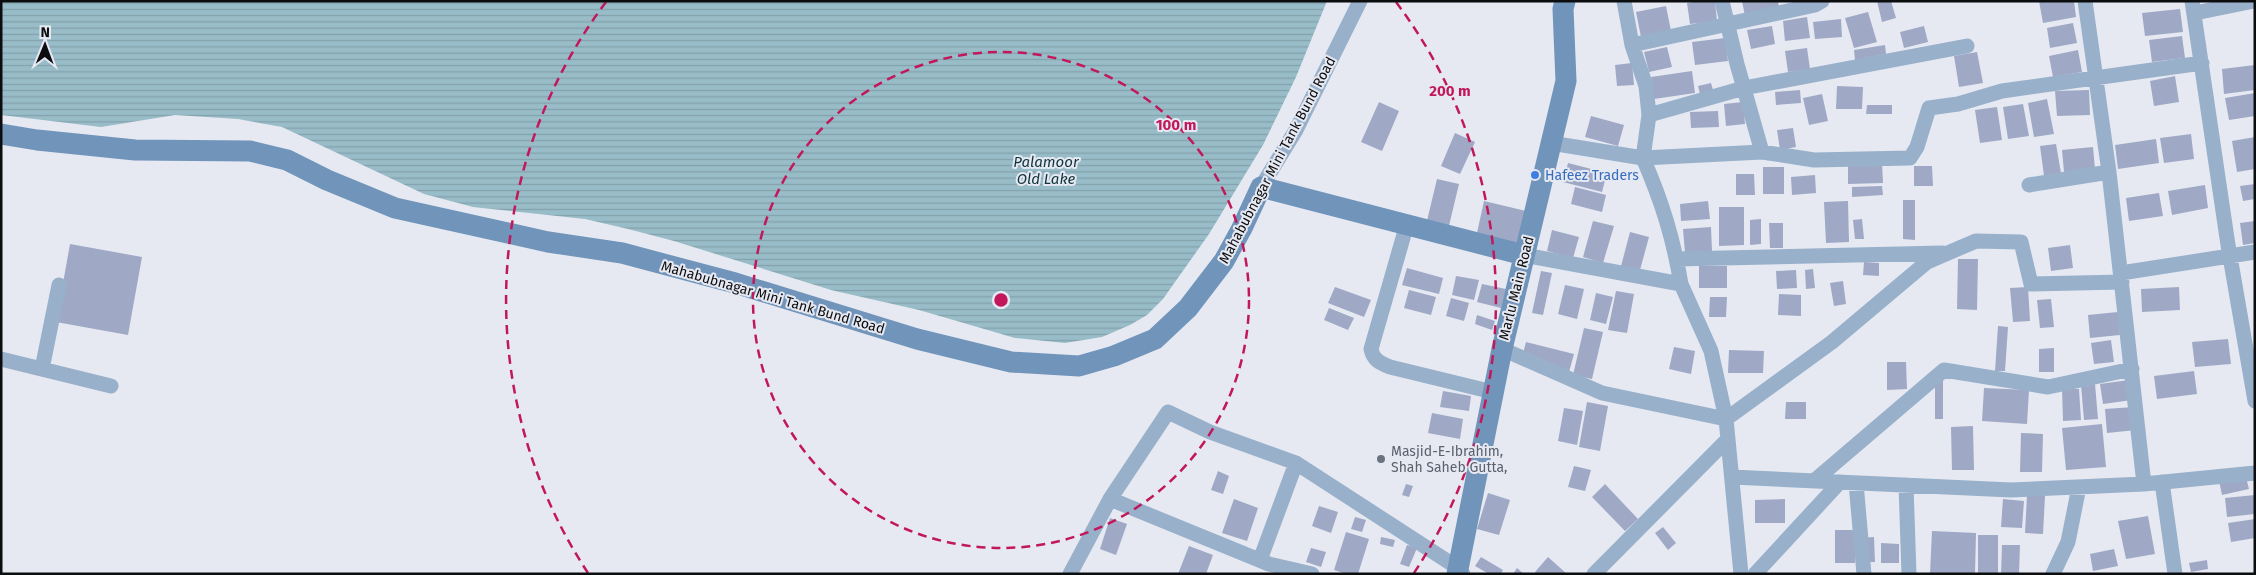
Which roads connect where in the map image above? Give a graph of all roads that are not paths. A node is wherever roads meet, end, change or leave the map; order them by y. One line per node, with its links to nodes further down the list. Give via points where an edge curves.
1 (1360, 1): 22 (street, Mahabubnagar Mini Tank Bund Road, via 1296,130)
2 (1565, 1): 17 (street, Marlu Main Road, via 1566,81)
3 (1624, 1): 10 (street)
4 (1722, 1): 9 (street)
5 (1822, 1): 9 (street)
6 (2085, 1): 13 (street)
7 (2254, 1): 8 (street)
8 (2194, 7): 12 (street)
9 (1727, 23): 10 (street); 14 (street)
10 (1632, 44): 15 (street, via 1646,86)
11 (1967, 46): 14 (street)
12 (2202, 63): 13 (street); 27 (street)
13 (2096, 79): 18 (street, via 2002,91 1958,104 1929,108 1910,158 1814,160); 20 (street)
14 (1744, 88): 15 (street); 18 (street)
15 (1649, 115): 19 (street)
16 (1, 134): 22 (street, Mahabubnagar Mini Tank Bund Road, via 135,150 250,151 287,160 395,208 548,242 622,253 917,339 1011,362 1079,366 1155,339 1188,308 1224,261)
17 (1552, 143): 19 (street); 26 (street, Marlu Main Road)
18 (1762, 152): 19 (street)
19 (1643, 158): 28 (street, via 1663,203)
20 (2109, 172): 21 (street); 29 (street)
21 (2030, 185)
22 (1261, 187): 23 (street)
23 (1407, 224): 26 (street); 37 (street, via 1371,349 1373,356 1390,367)
24 (2255, 252): 27 (street)
25 (1950, 253): 28 (street); 29 (street, via 1976,241 2020,242 2031,284); 39 (street, via 1928,262 1832,342)
26 (1524, 254): 31 (street); 32 (street, Marlu Main Road)
27 (2230, 255): 29 (street); 38 (street)
28 (1677, 258): 31 (street)
29 (2121, 277): 35 (street)
30 (59, 284): 34 (street)
31 (1681, 284): 39 (street, via 1711,351)
32 (1502, 349): 37 (street, Marlu Main Road); 39 (street, via 1602,393)
33 (1, 359): 34 (street)
34 (42, 369): 36 (street)
35 (2132, 369): 44 (street, via 2048,387 1944,370); 48 (street)
36 (111, 386)
37 (1493, 392): 53 (street, Marlu Main Road)
38 (2255, 401)
39 (1726, 419): 40 (street)
40 (1728, 439): 43 (street); 56 (street)
41 (1296, 463): 51 (street, via 1210,432 1168,412); 52 (street); 53 (street)
42 (2255, 473): 46 (street)
43 (1732, 477): 44 (street); 57 (street)
44 (1814, 481): 45 (street)
45 (1840, 482): 47 (street); 58 (street)
46 (2162, 482): 48 (street); 62 (street)
47 (1856, 483): 49 (street); 59 (street)
48 (2144, 484): 50 (street)
49 (1906, 485): 50 (street, via 2011,490); 60 (street)
50 (2079, 487): 61 (street, via 2068,542)
51 (1110, 499): 52 (street); 54 (street)
52 (1260, 560): 55 (street)
53 (1460, 572)
54 (1070, 574)
55 (1312, 574)
56 (1594, 574)
57 (1742, 574)
58 (1755, 574)
59 (1864, 574)
60 (1909, 574)
61 (2053, 574)
62 (2175, 574)

